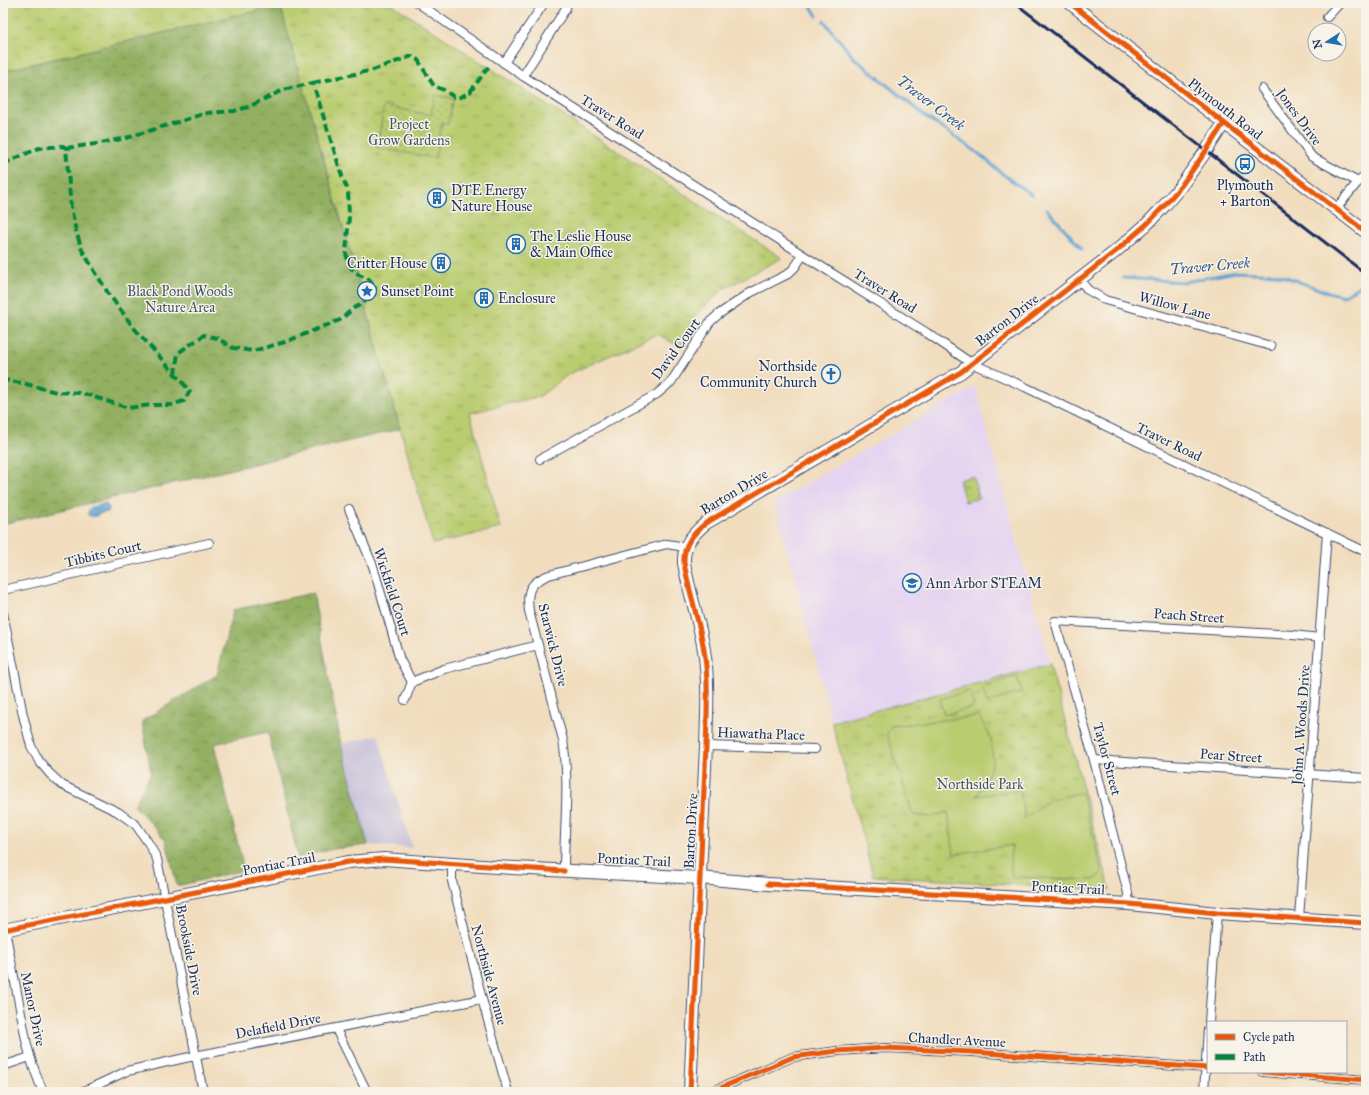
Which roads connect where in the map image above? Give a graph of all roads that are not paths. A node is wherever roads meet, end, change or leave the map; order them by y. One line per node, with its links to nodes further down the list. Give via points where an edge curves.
1 (418, 3): 7 (street, Traver Road)
2 (544, 3): 7 (street)
3 (567, 3): 8 (street)
4 (1070, 3): 10 (main road, Plymouth Road)
5 (1340, 3): 6 (street)
6 (1327, 17)
7 (504, 64): 8 (street, Traver Road)
8 (523, 76): 15 (street, Traver Road)
9 (1262, 89): 12 (street, Jones Drive, via 1312,157)
10 (1224, 123): 13 (main road, Plymouth Road); 16 (main road, Barton Drive, via 1196,166 1164,206 1116,251)
11 (1366, 175): 12 (street)
12 (1358, 182): 13 (street)
13 (1336, 209): 14 (main road, Plymouth Road)
14 (1366, 232)
15 (802, 255): 18 (street, Traver Road); 19 (street, David Court, via 788,274 750,293 710,322 671,382 657,394)
16 (1079, 279): 17 (street, Willow Lane, via 1088,290 1105,300); 18 (main road, Barton Drive)
17 (1272, 346)
18 (971, 363): 21 (street, Traver Road); 23 (main road, Barton Drive, via 960,372 706,522)
19 (540, 459)
20 (349, 508): 30 (street, Wickfield Court, via 373,566 400,660)
21 (1327, 533): 24 (street, Traver Road); 28 (street, John A. Woods Drive)
22 (209, 543): 25 (street, Tibbits Court)
23 (685, 547): 29 (street, Starwick Drive, via 667,544 539,579 532,586 528,598); 32 (main road, Barton Drive, via 686,573 707,672)
24 (1366, 552)
25 (3, 590)
26 (3, 613): 40 (street, Brookside Drive, via 23,715 31,746 39,762 62,785 118,812 136,825 157,859)
27 (1055, 621): 28 (street, Peach Street); 34 (street, Taylor Street)
28 (1320, 638): 35 (street, John A. Woods Drive)
29 (538, 645): 30 (street, via 444,669); 38 (street, Starwick Drive, via 565,755)
30 (412, 682): 31 (street)
31 (405, 700)
32 (706, 746): 33 (street, Hiawatha Place); 39 (main road, Barton Drive)
33 (815, 749)
34 (1094, 760): 35 (street, Pear Street); 41 (street, Taylor Street)
35 (1310, 774): 36 (street, Pear Street); 43 (street, John A. Woods Drive)
36 (1366, 778)
37 (452, 863): 38 (main road, Pontiac Trail); 40 (main road, Pontiac Trail, via 360,860); 46 (street, Northside Avenue, via 452,881)
38 (564, 871): 39 (main road, Pontiac Trail)
39 (700, 878): 41 (main road, Pontiac Trail); 61 (main road, Barton Drive)
40 (166, 898): 45 (main road, Pontiac Trail); 50 (street, Brookside Drive)
41 (1129, 904): 42 (main road, Pontiac Trail)
42 (1217, 913): 43 (main road, Pontiac Trail); 47 (street)
43 (1299, 918): 44 (main road, Pontiac Trail)
44 (1366, 923)
45 (4, 930): 51 (street, Manor Drive)
46 (482, 999): 48 (street, Delafield Drive); 60 (street, Northside Avenue)
47 (1209, 1021)
48 (336, 1029): 50 (street, Delafield Drive); 59 (street)
49 (1207, 1048): 53 (street)
50 (195, 1056): 57 (street, Delafield Drive, via 127,1071); 58 (street, Brookside Drive)
51 (30, 1057): 52 (street); 56 (street, Manor Drive)
52 (3, 1066)
53 (1206, 1068): 62 (street, Chandler Avenue, via 886,1048 793,1057); 63 (street)
54 (1276, 1073): 55 (street)
55 (1366, 1080)
56 (43, 1092)
57 (82, 1092)
58 (203, 1092)
59 (367, 1092)
60 (508, 1092)
61 (690, 1092)
62 (711, 1092)
63 (1204, 1092)

